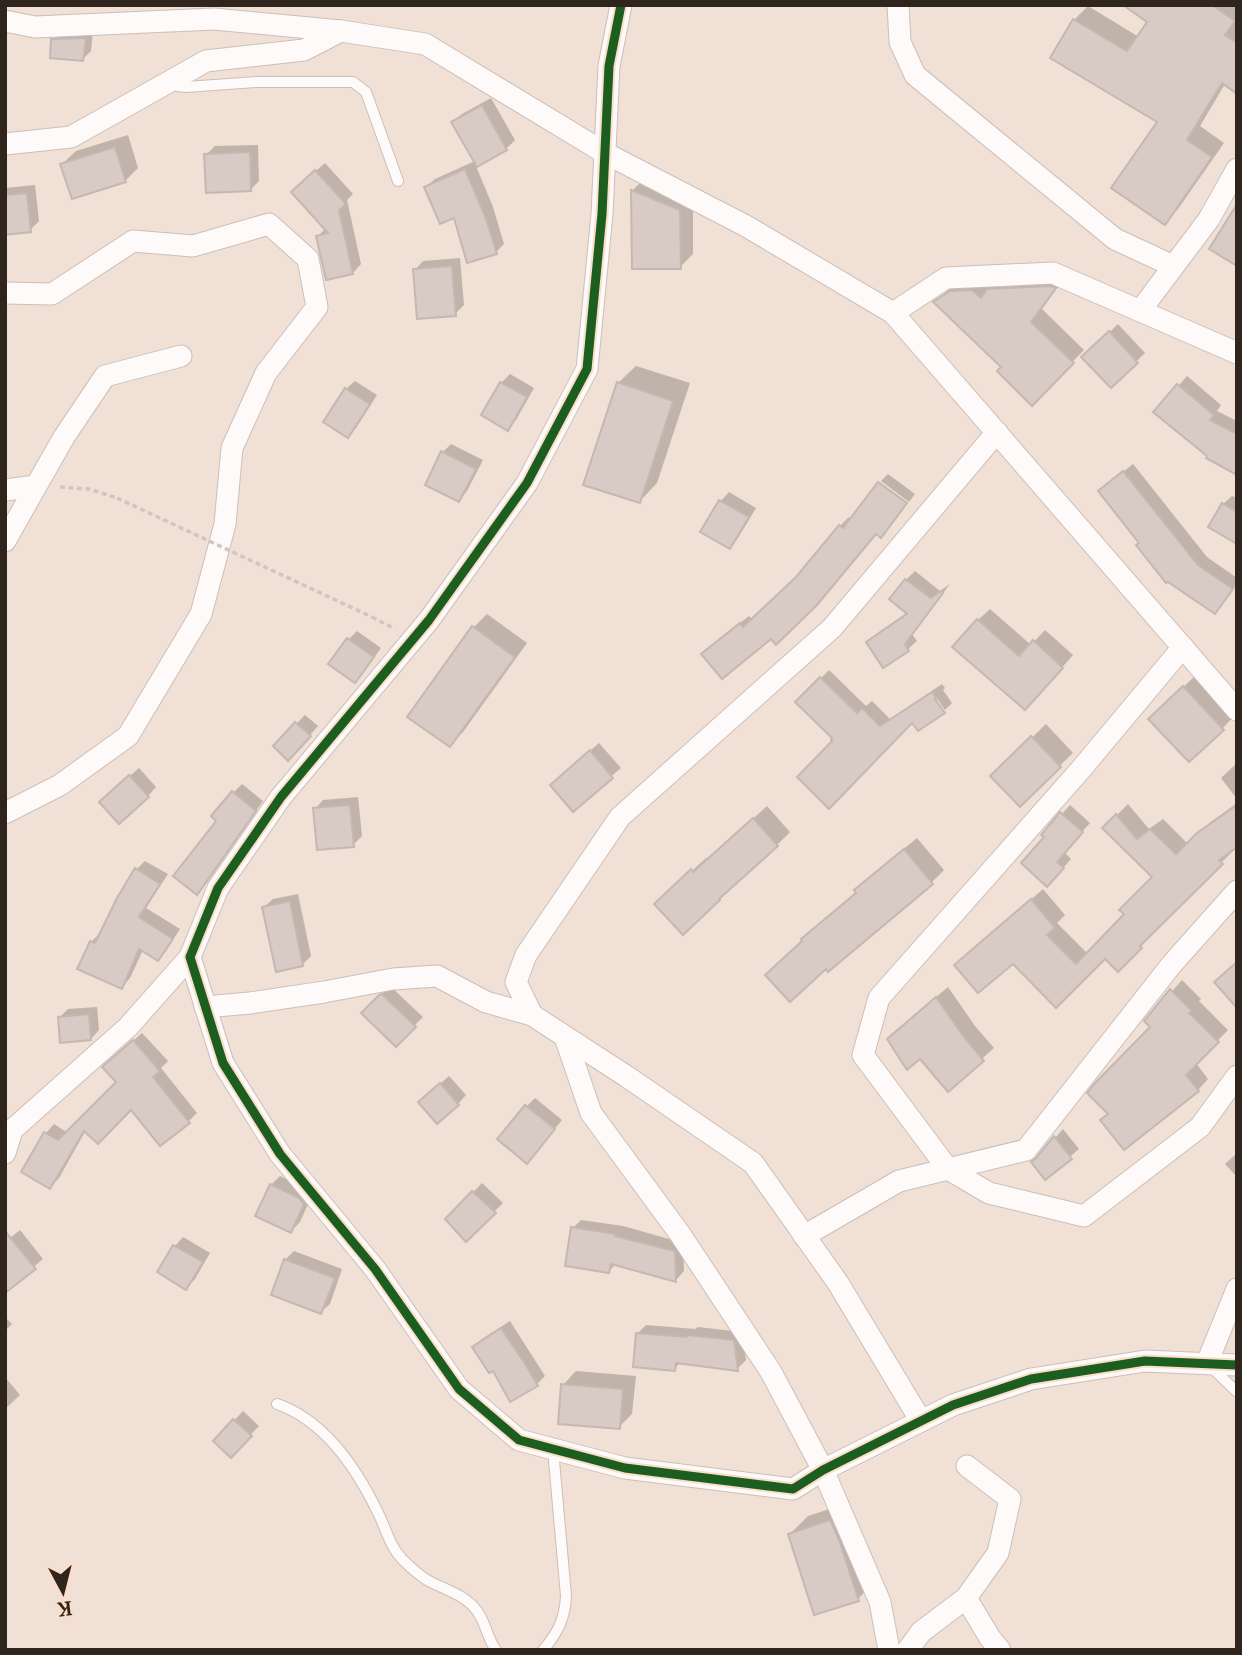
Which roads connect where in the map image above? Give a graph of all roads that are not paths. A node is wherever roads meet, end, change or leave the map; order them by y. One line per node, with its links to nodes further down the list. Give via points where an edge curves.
1 (621, 5): 7 (street, via 609,66)
2 (898, 5): 10 (street, via 900,42 915,75 1115,239)
3 (5, 21): 4 (street, via 35,27 214,19)
4 (341, 31): 5 (street, via 304,50 206,61); 7 (street, via 425,44)
5 (165, 84): 6 (street, via 71,137); 9 (lane, via 353,82 366,92)
6 (5, 144)
7 (605, 153): 13 (street, via 746,226); 24 (street, via 587,369 520,493 429,620 281,797 218,888)
8 (1237, 169): 10 (street, via 1209,219)
9 (398, 180)
10 (1173, 266): 12 (street)
11 (5, 293): 22 (street, via 52,294 133,241 193,246 269,224 308,259 317,307 266,373 232,448 225,524 201,614 128,736 60,785)
12 (1140, 311): 13 (street, via 1053,273 946,278); 14 (street)
13 (893, 313): 16 (street)
14 (1237, 353)
15 (181, 356): 17 (street, via 105,376)
16 (997, 432): 20 (street); 26 (street, via 832,628 620,817 526,955 516,982)
17 (36, 486): 18 (street); 19 (street)
18 (5, 490)
19 (5, 541)
20 (1183, 647): 21 (street); 30 (street, via 879,998 863,1055)
21 (1237, 710)
22 (5, 813)
23 (1237, 891): 30 (street, via 1172,964 1026,1150)
24 (190, 957): 25 (street); 29 (street, via 128,1027 12,1130)
25 (205, 1007): 26 (street, via 437,976 486,1002); 38 (street, via 223,1063 280,1154 375,1269 459,1389 519,1440)
26 (532, 1016): 27 (street)
27 (565, 1037): 31 (street, via 753,1163); 40 (street, via 591,1113 680,1234 771,1373)
28 (1237, 1076): 30 (street, via 1200,1127 1084,1216 989,1194)
29 (5, 1153)
30 (948, 1169): 31 (street, via 899,1181)
31 (804, 1236): 37 (street, via 838,1283)
32 (1237, 1289): 33 (street)
33 (1207, 1363): 34 (street); 35 (lane); 37 (street, via 1145,1361 1031,1379 953,1405)
34 (1237, 1365)
35 (1237, 1392)
36 (277, 1404): 42 (lane, via 303,1416 339,1450 380,1517 390,1545 426,1579 477,1611)
37 (921, 1421): 40 (street)
38 (553, 1449): 40 (street, via 625,1468 793,1489); 43 (lane, via 566,1609)
39 (967, 1466): 41 (street, via 1010,1499 998,1553)
40 (823, 1471): 44 (street, via 880,1602)
41 (966, 1598): 45 (street, via 921,1632); 46 (street)
42 (496, 1650)
43 (544, 1650)
44 (889, 1650)
45 (908, 1650)
46 (1000, 1650)

